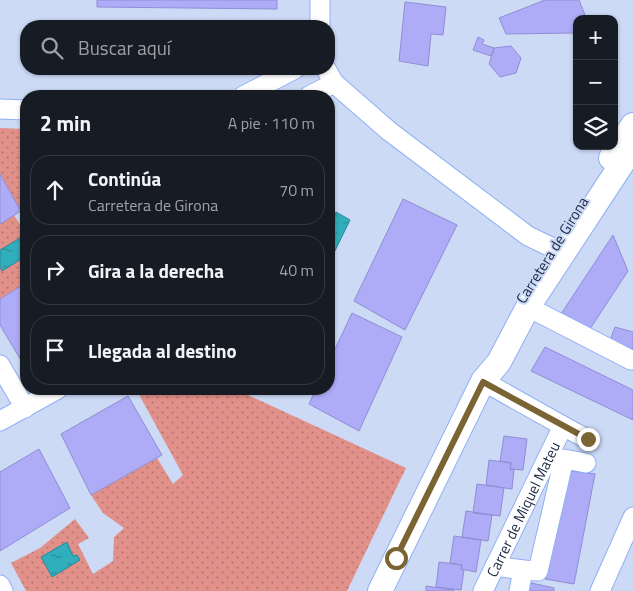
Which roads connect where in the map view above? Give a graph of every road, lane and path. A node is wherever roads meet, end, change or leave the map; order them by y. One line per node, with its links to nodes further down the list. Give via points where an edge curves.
1 (320, 0): 2 (street)
2 (320, 20)
3 (283, 75): 5 (street)
4 (330, 76): 6 (street); 11 (street, via 389,131 528,236)
5 (255, 90)
6 (315, 90)
7 (0, 108): 8 (street)
8 (20, 110)
9 (633, 125): 11 (main road, Carretera de Girona)
10 (633, 147): 12 (main road, Carretera de Girona)
11 (551, 247): 15 (main road, Carretera de Girona, via 488,356)
12 (528, 307): 13 (street); 15 (main road, Carretera de Girona, via 499,362)
13 (631, 360)
14 (0, 365): 17 (street)
15 (483, 382): 19 (street, Carrer de Miquel Mateu); 27 (main road, Carretera de Girona)
16 (48, 395): 17 (street)
17 (25, 408): 18 (street)
18 (0, 421)
19 (564, 426): 20 (street, Carrer de Miquel Mateu); 23 (street, Carrer de Miquel Mateu)
20 (588, 439)
21 (586, 463): 24 (street, via 564,459 538,571)
22 (633, 517): 30 (street)
23 (495, 566): 24 (street); 28 (street, Carrer de Miquel Mateu)
24 (523, 570): 29 (street)
25 (0, 585): 26 (street)
26 (3, 591)
27 (380, 591)
28 (483, 591)
29 (519, 591)
30 (600, 591)

